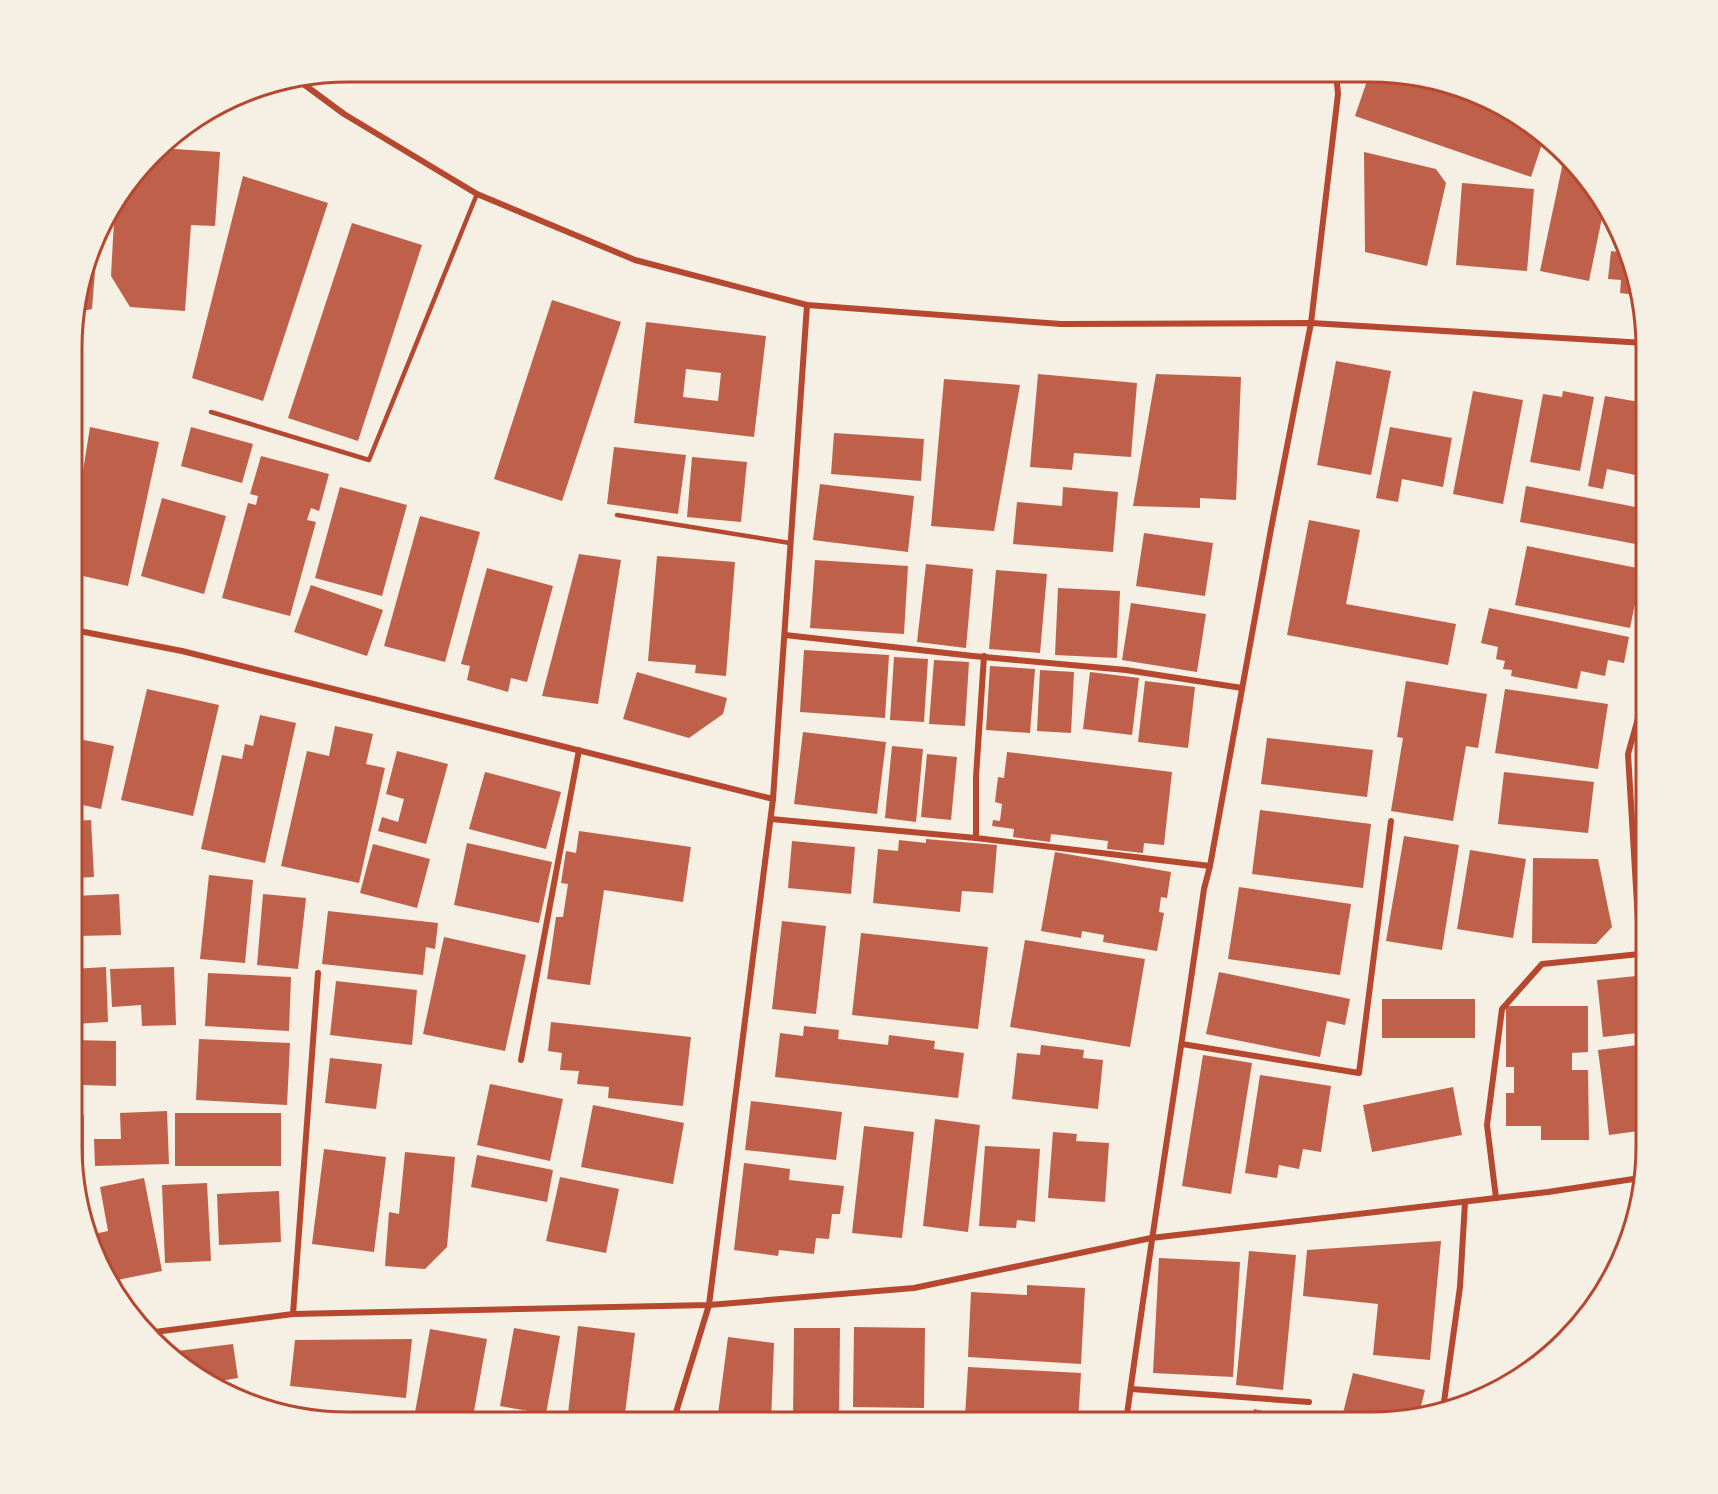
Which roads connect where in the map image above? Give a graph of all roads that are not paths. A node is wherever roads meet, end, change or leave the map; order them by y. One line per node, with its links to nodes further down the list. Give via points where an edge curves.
1 (1337, 82): 5 (street)
2 (306, 86): 3 (street, via 344,114)
3 (477, 194): 4 (street, via 635,260); 7 (lane, via 369,460)
4 (807, 305): 5 (street, via 1061,324); 9 (street)
5 (1311, 323): 6 (street); 13 (street)
6 (1636, 342)
7 (211, 412)
8 (617, 515): 9 (lane)
9 (790, 543): 11 (street)
10 (82, 632): 15 (street, via 182,651)
11 (785, 635): 12 (street); 16 (street)
12 (984, 656): 13 (street, via 1126,670); 19 (street)
13 (1242, 688): 20 (street)
14 (1636, 726): 21 (street, via 1628,754)
15 (579, 750): 16 (street); 25 (street)
16 (773, 799): 17 (street)
17 (771, 819): 19 (street); 30 (street)
18 (1390, 821): 24 (street, via 1359,1073)
19 (976, 838): 20 (street)
20 (1210, 866): 24 (street)
21 (1636, 887)
22 (1636, 954): 27 (street, via 1542,964 1502,1009 1487,1125)
23 (318, 973): 31 (street)
24 (1182, 1044): 29 (street)
25 (521, 1060)
26 (1633, 1179): 27 (street)
27 (1496, 1198): 28 (street)
28 (1465, 1202): 29 (street); 34 (street, via 1460,1287)
29 (1151, 1238): 30 (street, via 914,1288); 33 (street)
30 (709, 1305): 31 (street); 36 (street)
31 (292, 1314): 32 (street)
32 (158, 1332)
33 (1131, 1389): 35 (street); 37 (street)
34 (1444, 1400)
35 (1309, 1402)
36 (676, 1412)
37 (1128, 1412)

